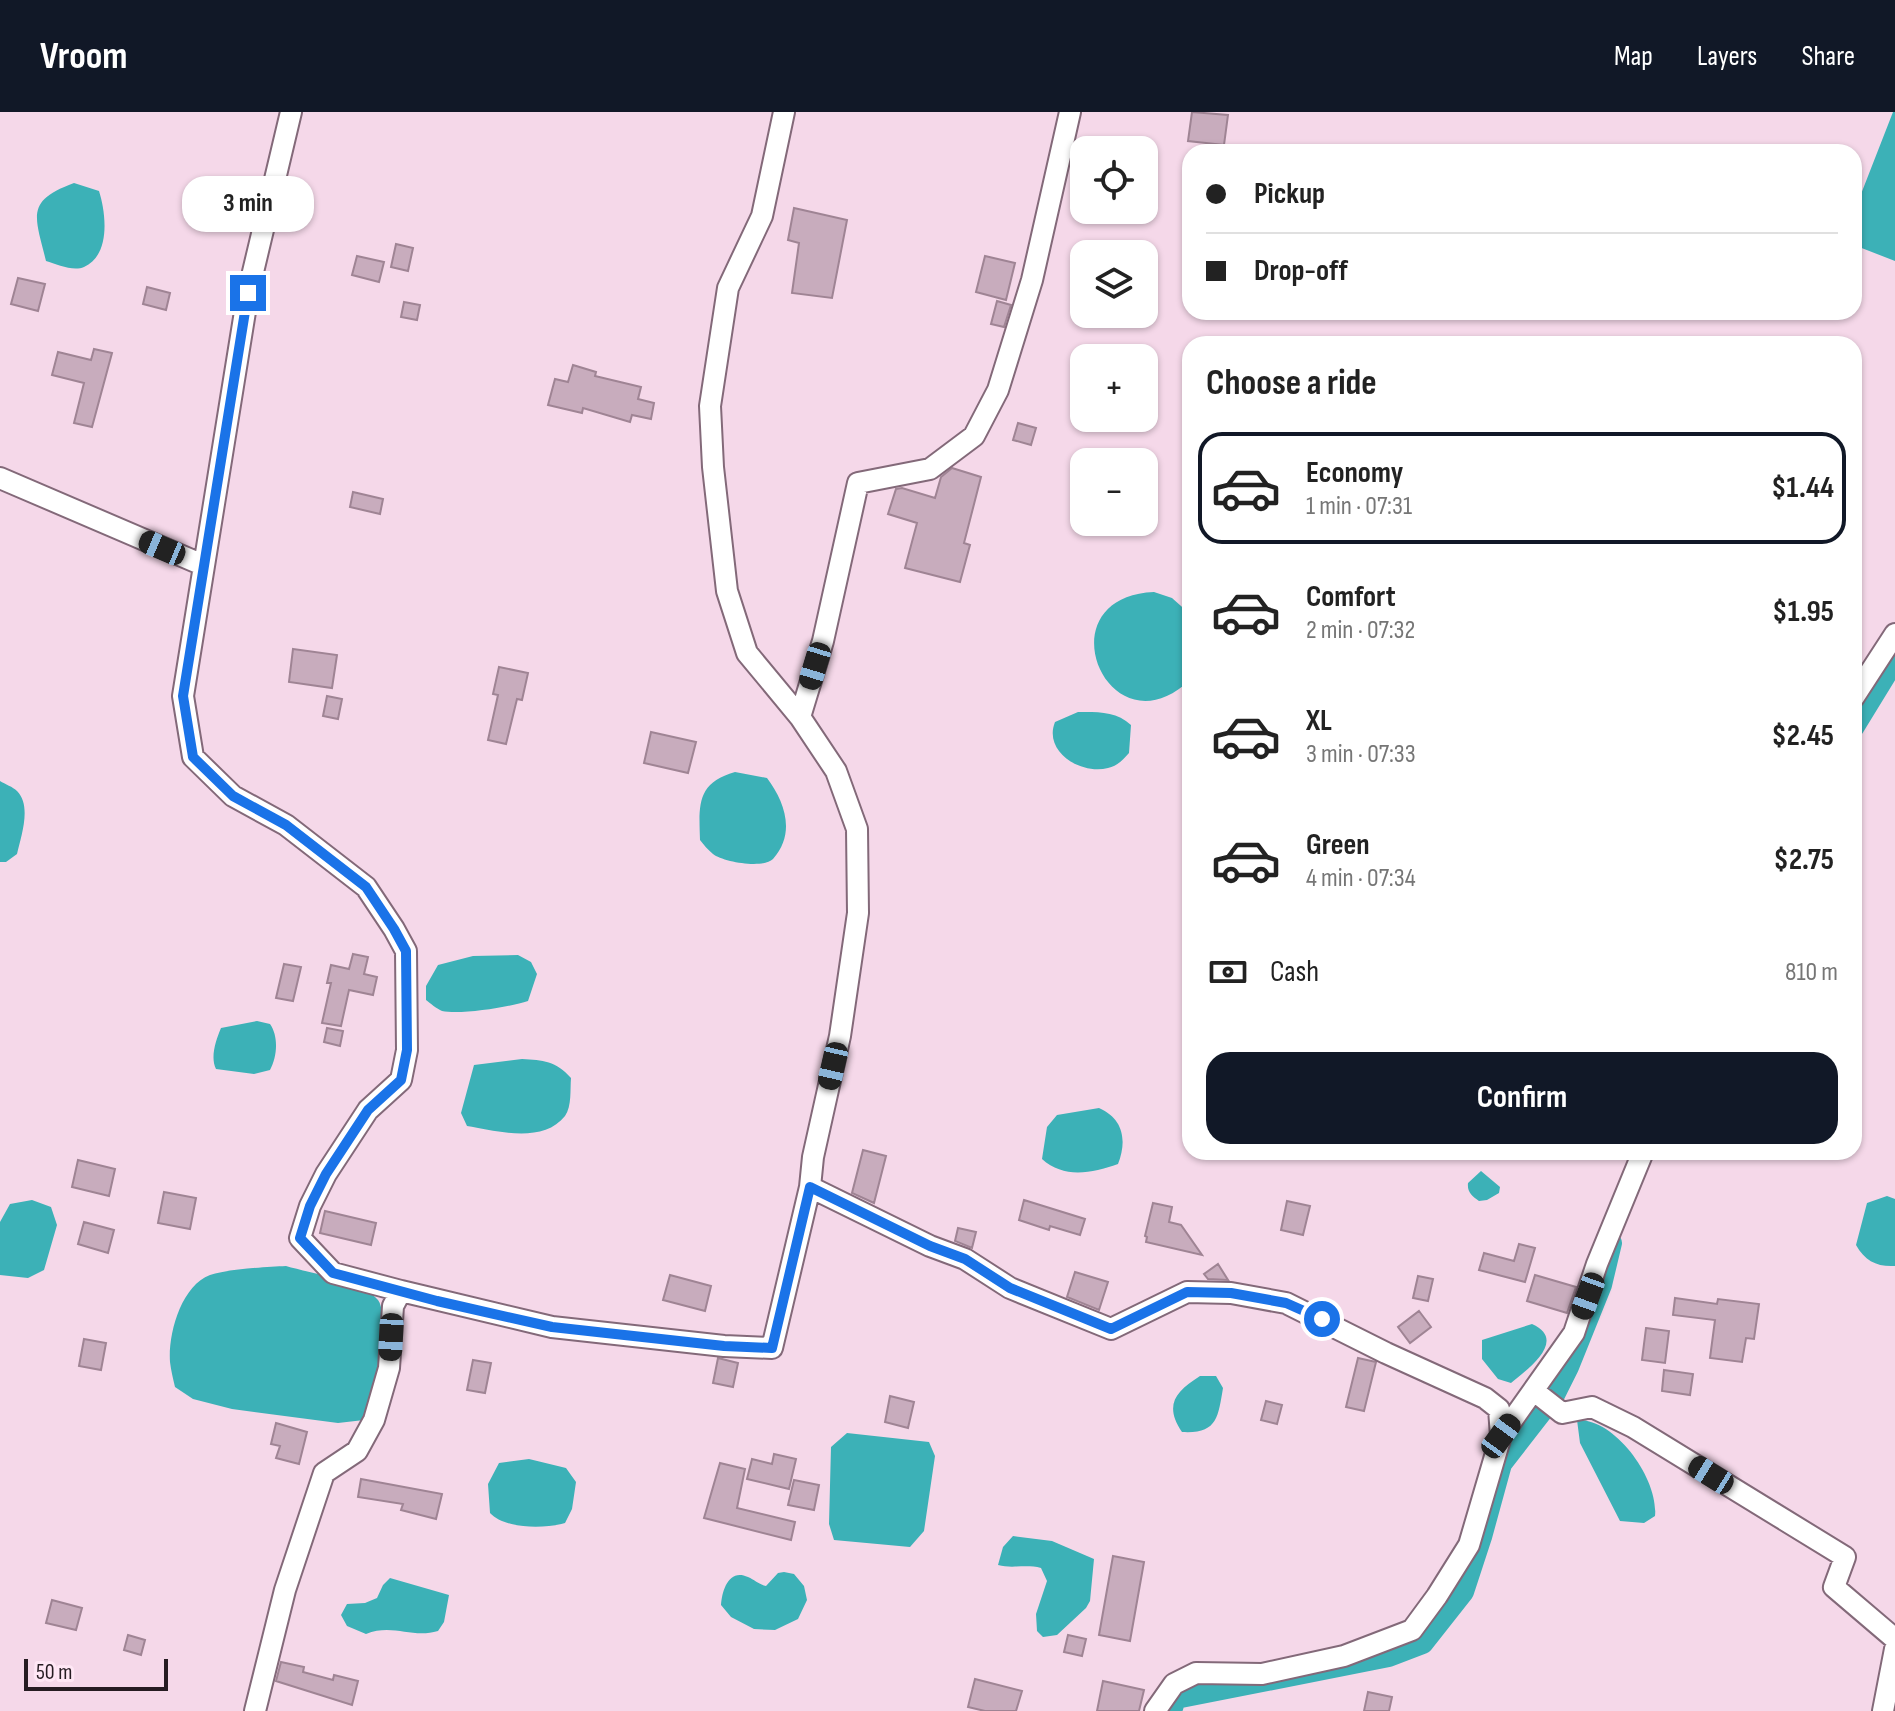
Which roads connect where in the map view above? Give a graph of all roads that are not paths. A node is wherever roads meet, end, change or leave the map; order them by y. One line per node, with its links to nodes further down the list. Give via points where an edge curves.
1 (291, 112): 5 (street, via 248,293)
2 (784, 112): 8 (street, via 762,216 728,288 710,406 727,591 747,653)
3 (1070, 112): 8 (street, via 1032,280 998,390 974,436 930,469 858,483 823,641)
4 (0, 478): 5 (street)
5 (203, 565): 11 (street, via 183,696 193,757 233,796 286,825 366,887 406,951 407,1050 401,1080 368,1110 326,1174 300,1238 333,1273)
6 (1895, 634): 7 (street)
7 (1862, 685)
8 (800, 717): 10 (street, via 836,771 857,829 858,913)
9 (1640, 1160): 12 (street, via 1574,1333)
10 (810, 1187): 11 (street, via 772,1348 552,1327); 13 (street, via 965,1259 1010,1288 1111,1329 1187,1292 1286,1303 1485,1398 1499,1409)
11 (401, 1291): 16 (street, via 393,1306 389,1368 374,1420 357,1451 324,1473 285,1590)
12 (1534, 1391): 13 (street); 14 (street, via 1562,1413 1592,1407 1633,1427 1845,1557 1834,1587)
13 (1501, 1436): 17 (street, via 1469,1545 1412,1630 1344,1656 1262,1674 1196,1673 1174,1684)
14 (1895, 1639)
15 (1895, 1649): 18 (street)
16 (255, 1711)
17 (1155, 1711)
18 (1883, 1711)

